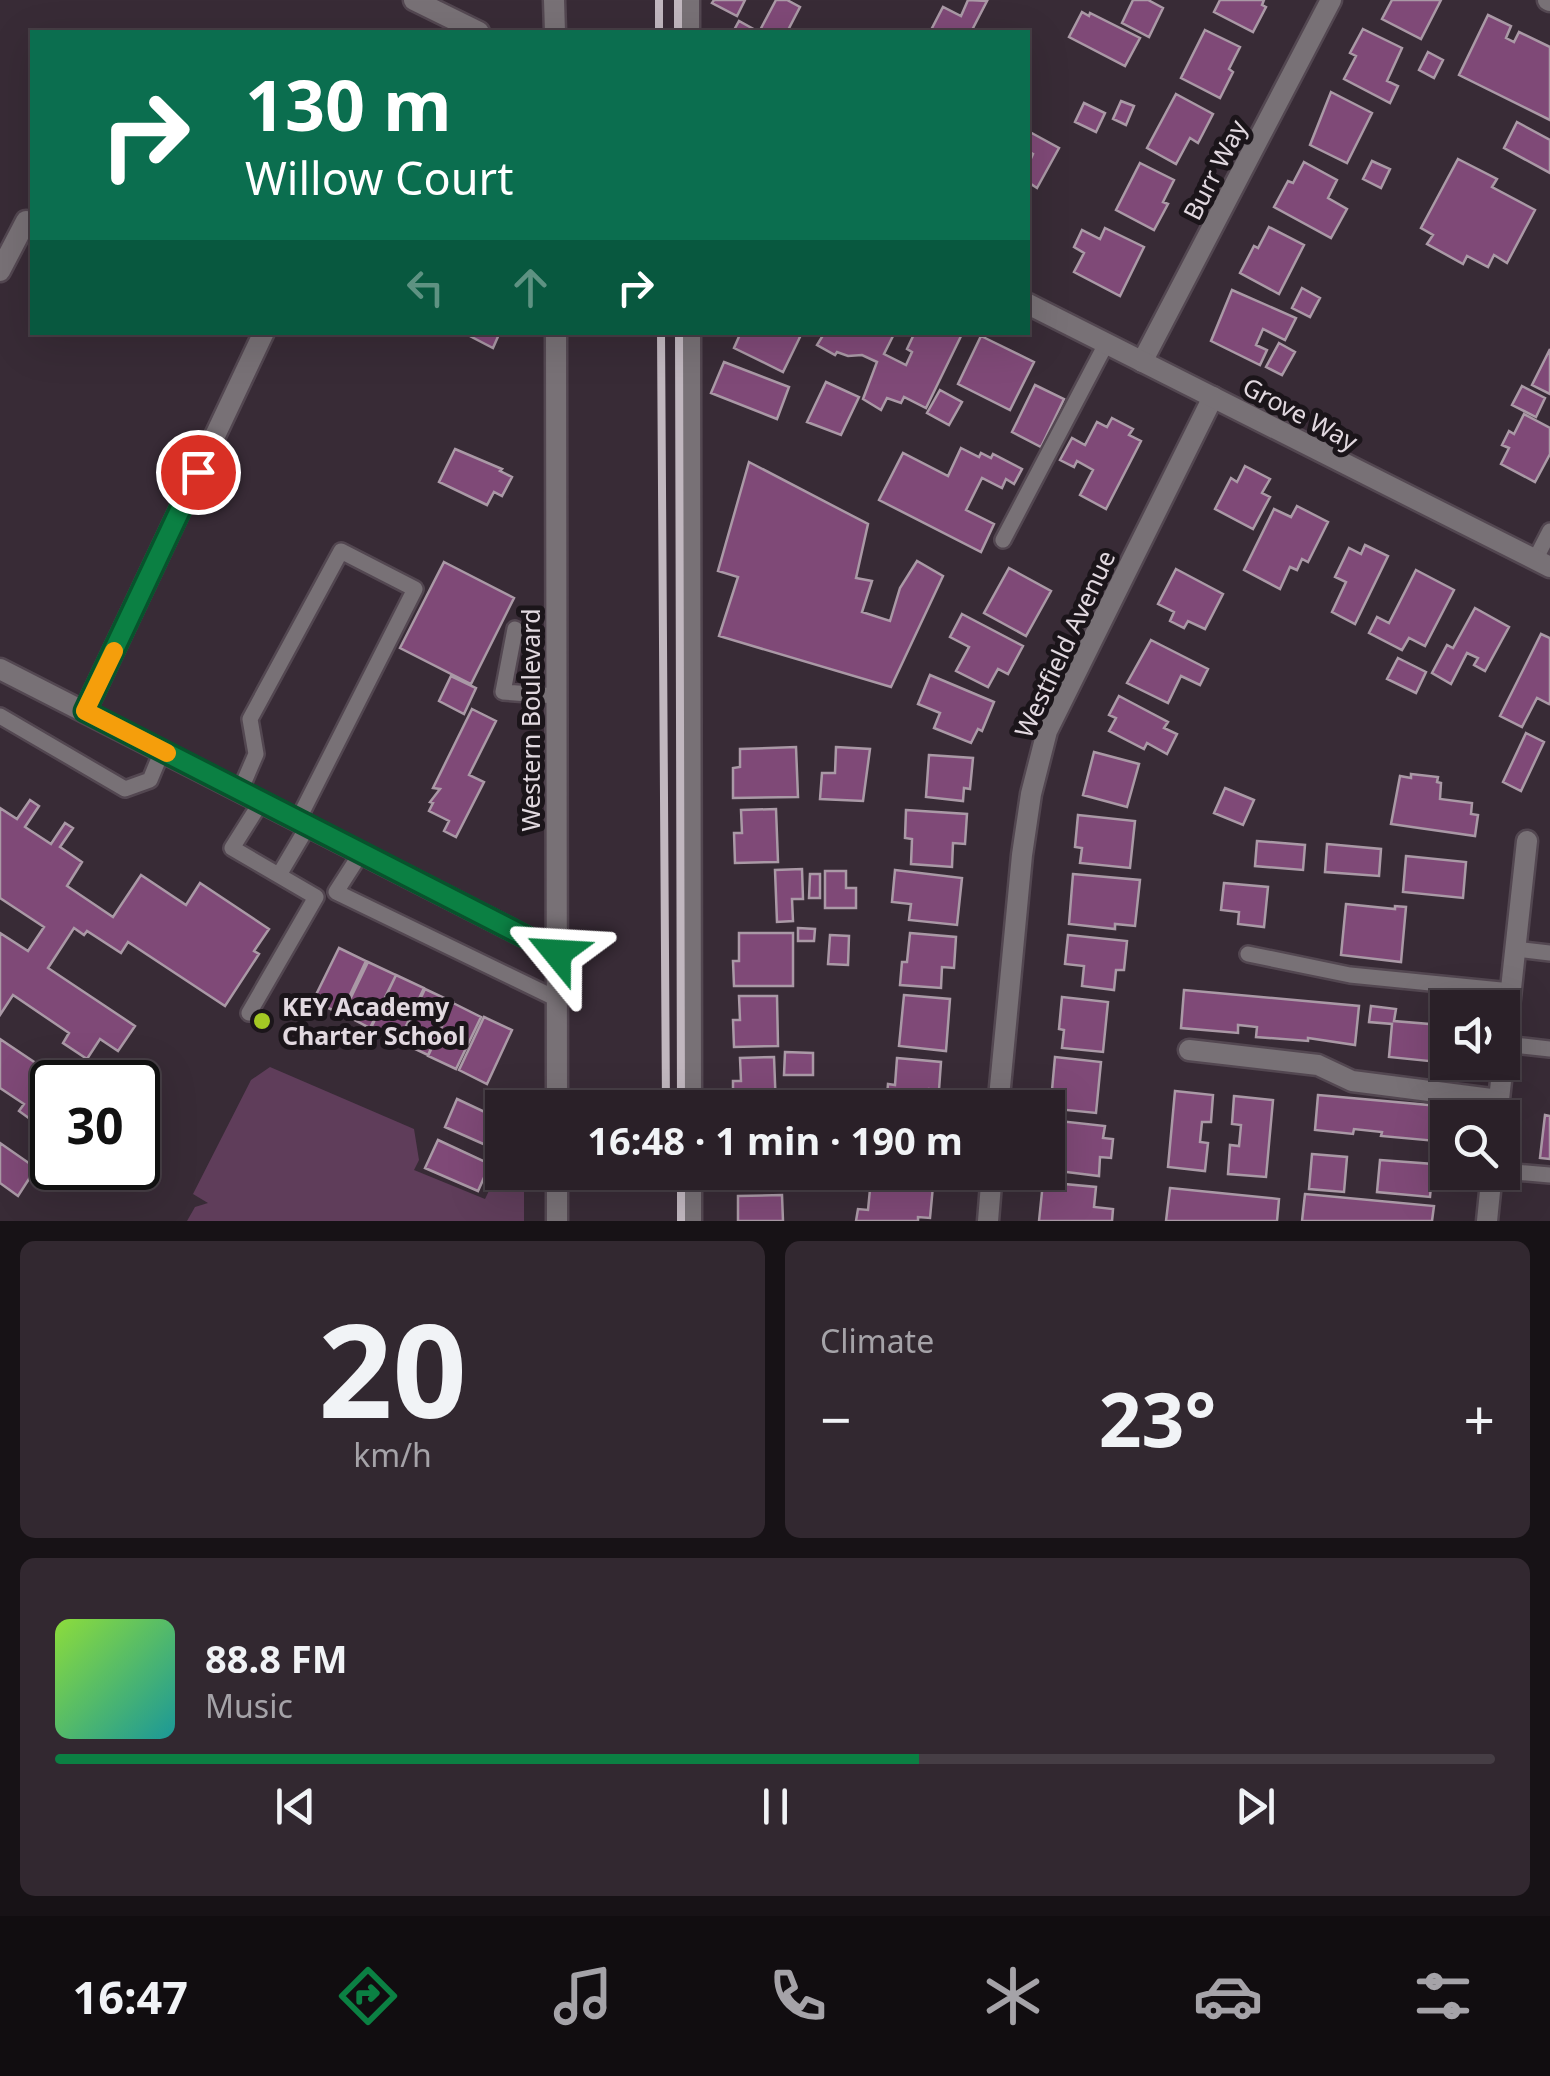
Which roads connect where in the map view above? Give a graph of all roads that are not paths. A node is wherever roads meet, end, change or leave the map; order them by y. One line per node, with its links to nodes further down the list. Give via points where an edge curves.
1 (414, 0): 5 (street)
2 (554, 0): 6 (street)
3 (689, 0): 7 (street)
4 (1331, 0): 15 (street, Burr Way)
5 (475, 30)
6 (555, 30)
7 (689, 30)
8 (26, 221): 9 (street)
9 (0, 271)
10 (1030, 305): 14 (street, Grove Way)
11 (263, 335): 23 (street)
12 (556, 335): 22 (street, Western Boulevard)
13 (690, 335): 44 (street)
14 (1106, 342): 15 (street, Grove Way); 18 (lane)
15 (1142, 362): 16 (street, Grove Way)
16 (1212, 397): 19 (street, Grove Way); 45 (street, Westfield Avenue, via 1047,731 1022,854)
17 (1550, 531): 19 (lane)
18 (1003, 540)
19 (1542, 564)
20 (516, 629): 22 (lane, via 503,692)
21 (0, 669): 23 (street)
22 (556, 696): 33 (street, Western Boulevard)
23 (85, 711): 25 (street)
24 (0, 716): 25 (lane, via 125,789 150,780)
25 (162, 751): 26 (street)
26 (240, 791): 27 (street); 28 (lane, via 256,754 250,719 340,551 415,588)
27 (261, 802): 28 (street); 31 (lane, via 232,848)
28 (303, 823): 30 (street); 31 (lane)
29 (1527, 841): 32 (street)
30 (360, 852): 33 (street); 38 (lane, via 336,892)
31 (278, 875): 39 (lane, via 316,897)
32 (1515, 949): 34 (lane); 37 (street)
33 (557, 953): 38 (street, Western Boulevard)
34 (1550, 953)
35 (1248, 954): 36 (lane, via 1350,976)
36 (1500, 990)
37 (1511, 990)
38 (557, 999): 43 (street, Western Boulevard)
39 (249, 1013)
40 (1520, 1045): 41 (lane)
41 (1550, 1048)
42 (1190, 1050): 46 (street, via 1318,1065 1352,1081)
43 (557, 1090)
44 (691, 1090)
45 (1000, 1090)
46 (1451, 1100)
47 (1520, 1172): 48 (lane)
48 (1550, 1175)
49 (557, 1190): 53 (street)
50 (691, 1190): 54 (street)
51 (991, 1190): 55 (street)
52 (1491, 1190): 56 (street)
53 (557, 1221)
54 (691, 1221)
55 (988, 1221)
56 (1488, 1221)

